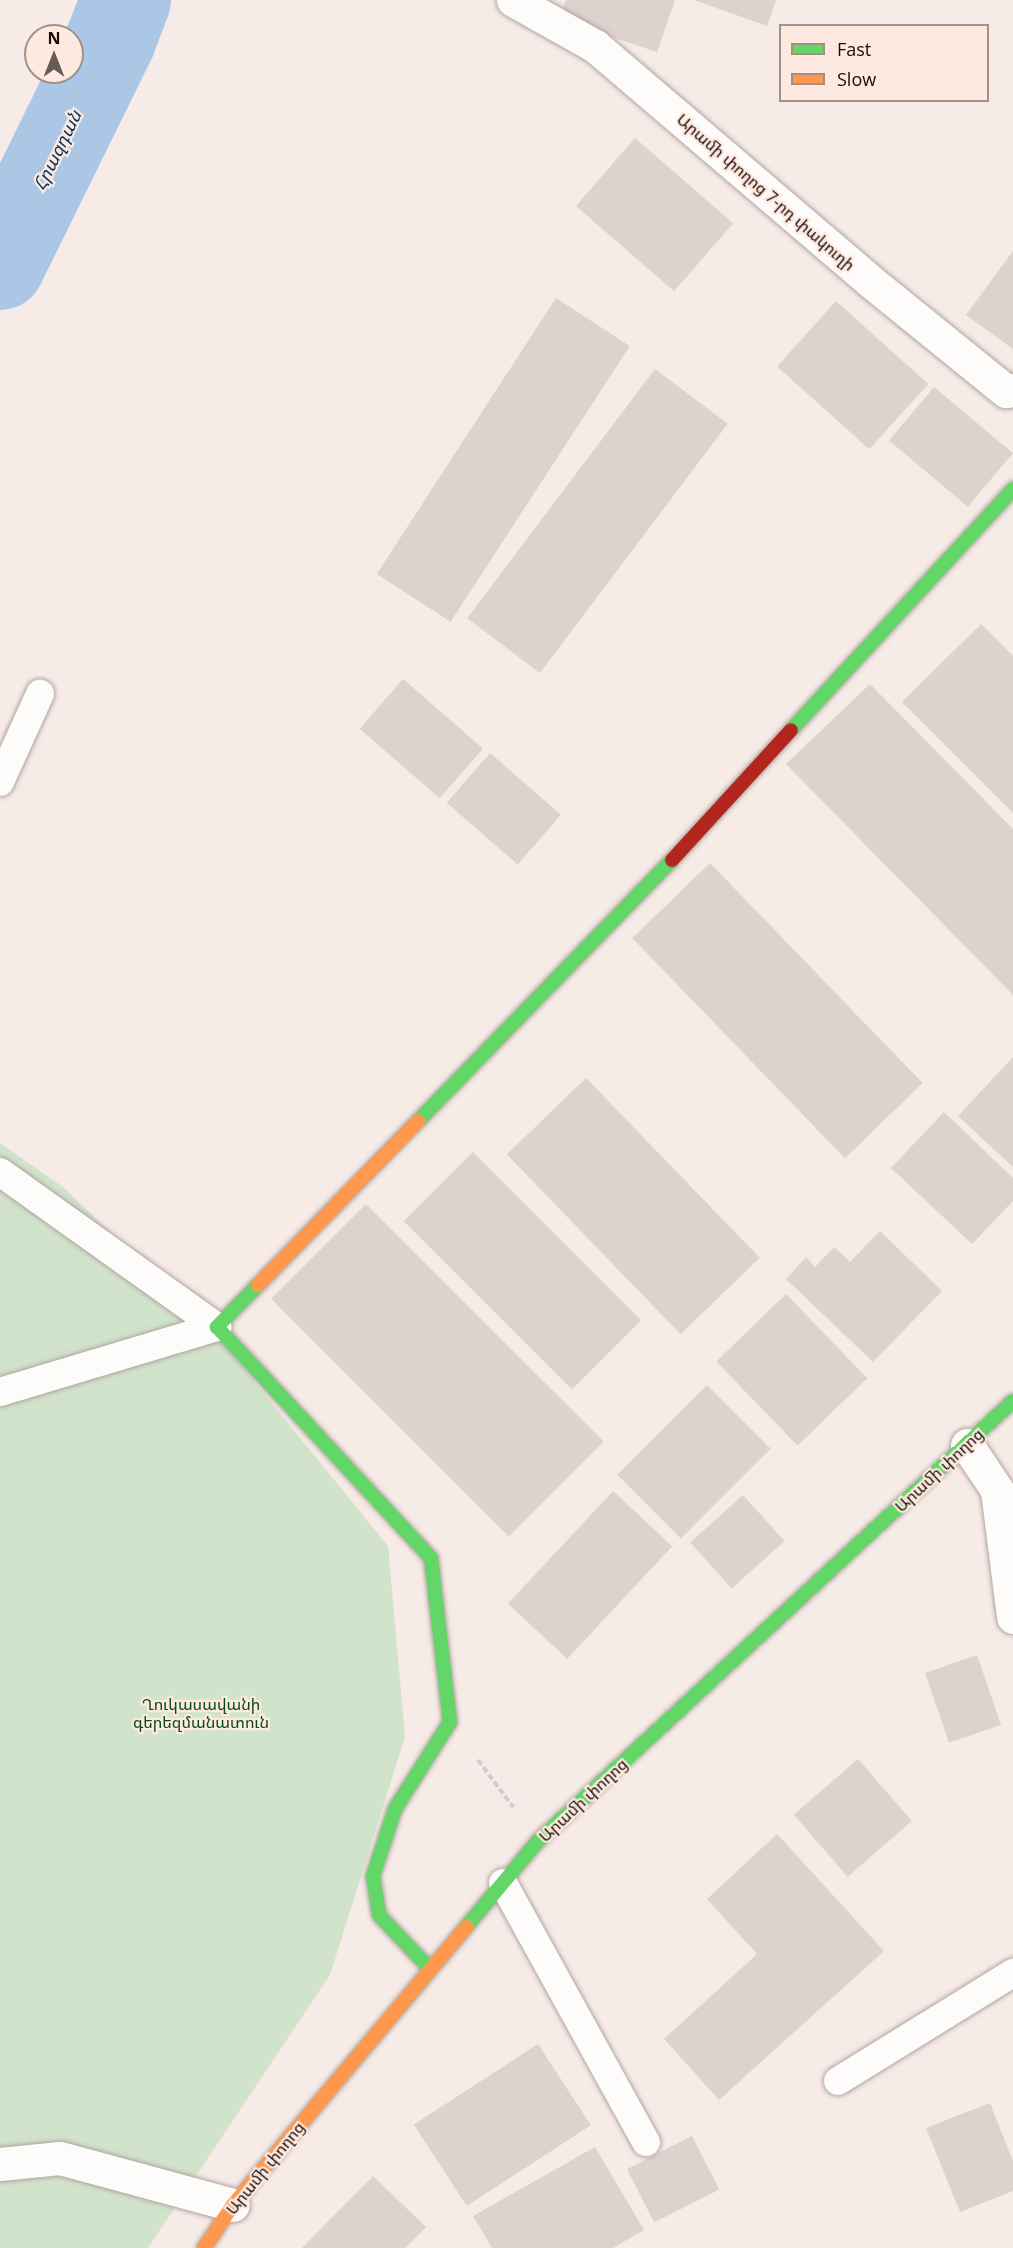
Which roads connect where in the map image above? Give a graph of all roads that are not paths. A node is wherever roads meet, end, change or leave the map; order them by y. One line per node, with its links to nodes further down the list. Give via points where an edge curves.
1 (513, 0): 2 (street, Արամի փողոց 7-րդ փակուղի, via 595,46 870,280 1006,391)
2 (1013, 390)
3 (1013, 489): 7 (street, via 662,871)
4 (40, 694): 5 (lane)
5 (0, 782)
6 (0, 1172): 7 (lane)
7 (218, 1327): 8 (lane); 13 (street, via 431,1558 450,1722 394,1809 373,1876 379,1915)
8 (0, 1392)
9 (1013, 1401): 10 (street, Արամի փողոց)
10 (967, 1445): 11 (street, via 997,1490); 12 (street, Արամի փողոց, via 538,1841)
11 (1013, 1617)
12 (503, 1883): 13 (street, Արամի փողոց); 16 (lane)
13 (430, 1969): 18 (street, Արամի փողոց)
14 (1013, 1973): 15 (lane)
15 (838, 2081)
16 (646, 2142)
17 (0, 2164): 18 (street, via 60,2158)
18 (233, 2205): 19 (street, Արամի փողոց)
19 (204, 2248)

